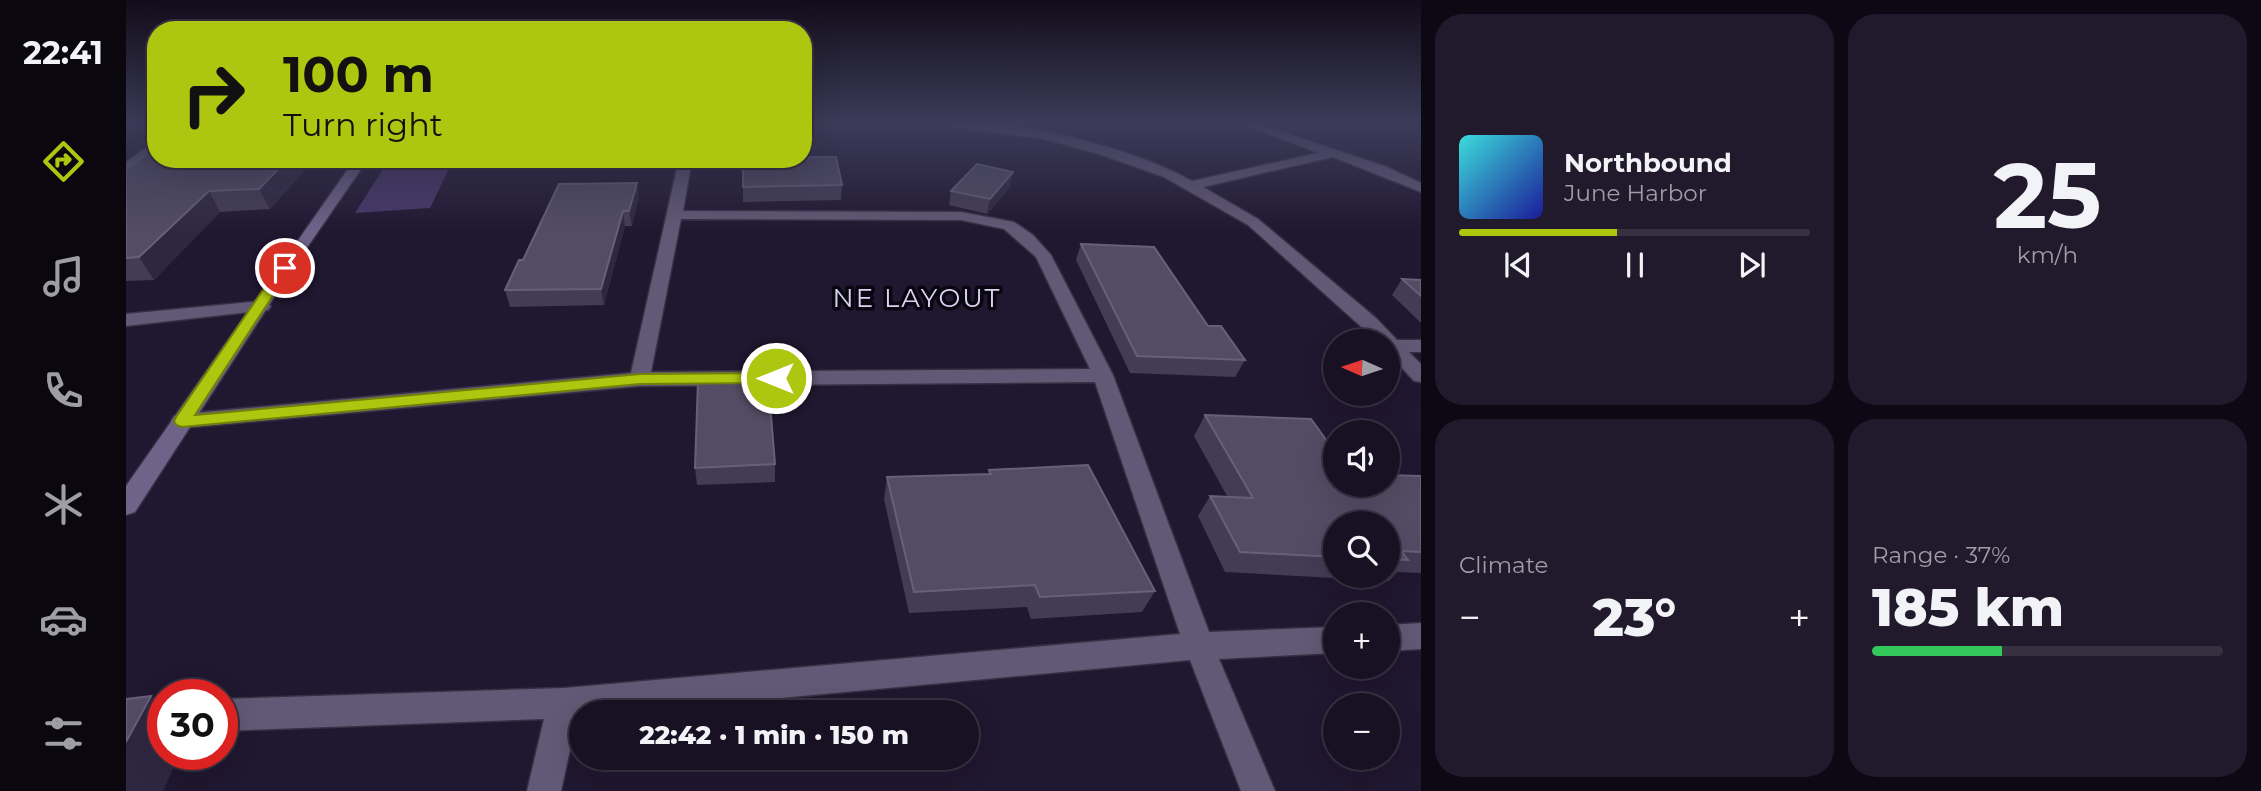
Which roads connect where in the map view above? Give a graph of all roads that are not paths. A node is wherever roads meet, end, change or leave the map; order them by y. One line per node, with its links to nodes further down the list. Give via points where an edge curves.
1 (1125, 160): 6 (street)
2 (1303, 160): 6 (street)
3 (1350, 160): 7 (street)
4 (356, 168): 9 (main road)
5 (684, 168): 8 (street)
6 (1190, 186): 11 (street, via 1253,222)
7 (1421, 188)
8 (675, 215): 15 (street, via 961,216 1009,225 1043,255); 17 (street)
9 (261, 306): 10 (street); 18 (main road)
10 (126, 320)
11 (1375, 329)
12 (1400, 344): 13 (street)
13 (1421, 346)
14 (1400, 355): 16 (street)
15 (1103, 376): 17 (street); 23 (street)
16 (1421, 376)
17 (640, 379): 18 (street)
18 (182, 421): 19 (main road)
19 (126, 505)
20 (1421, 636): 21 (street)
21 (1400, 637)
22 (1323, 641): 23 (street)
23 (1199, 646): 24 (street); 27 (street)
24 (564, 704): 25 (street); 26 (street)
25 (238, 714)
26 (544, 791)
27 (1258, 791)

